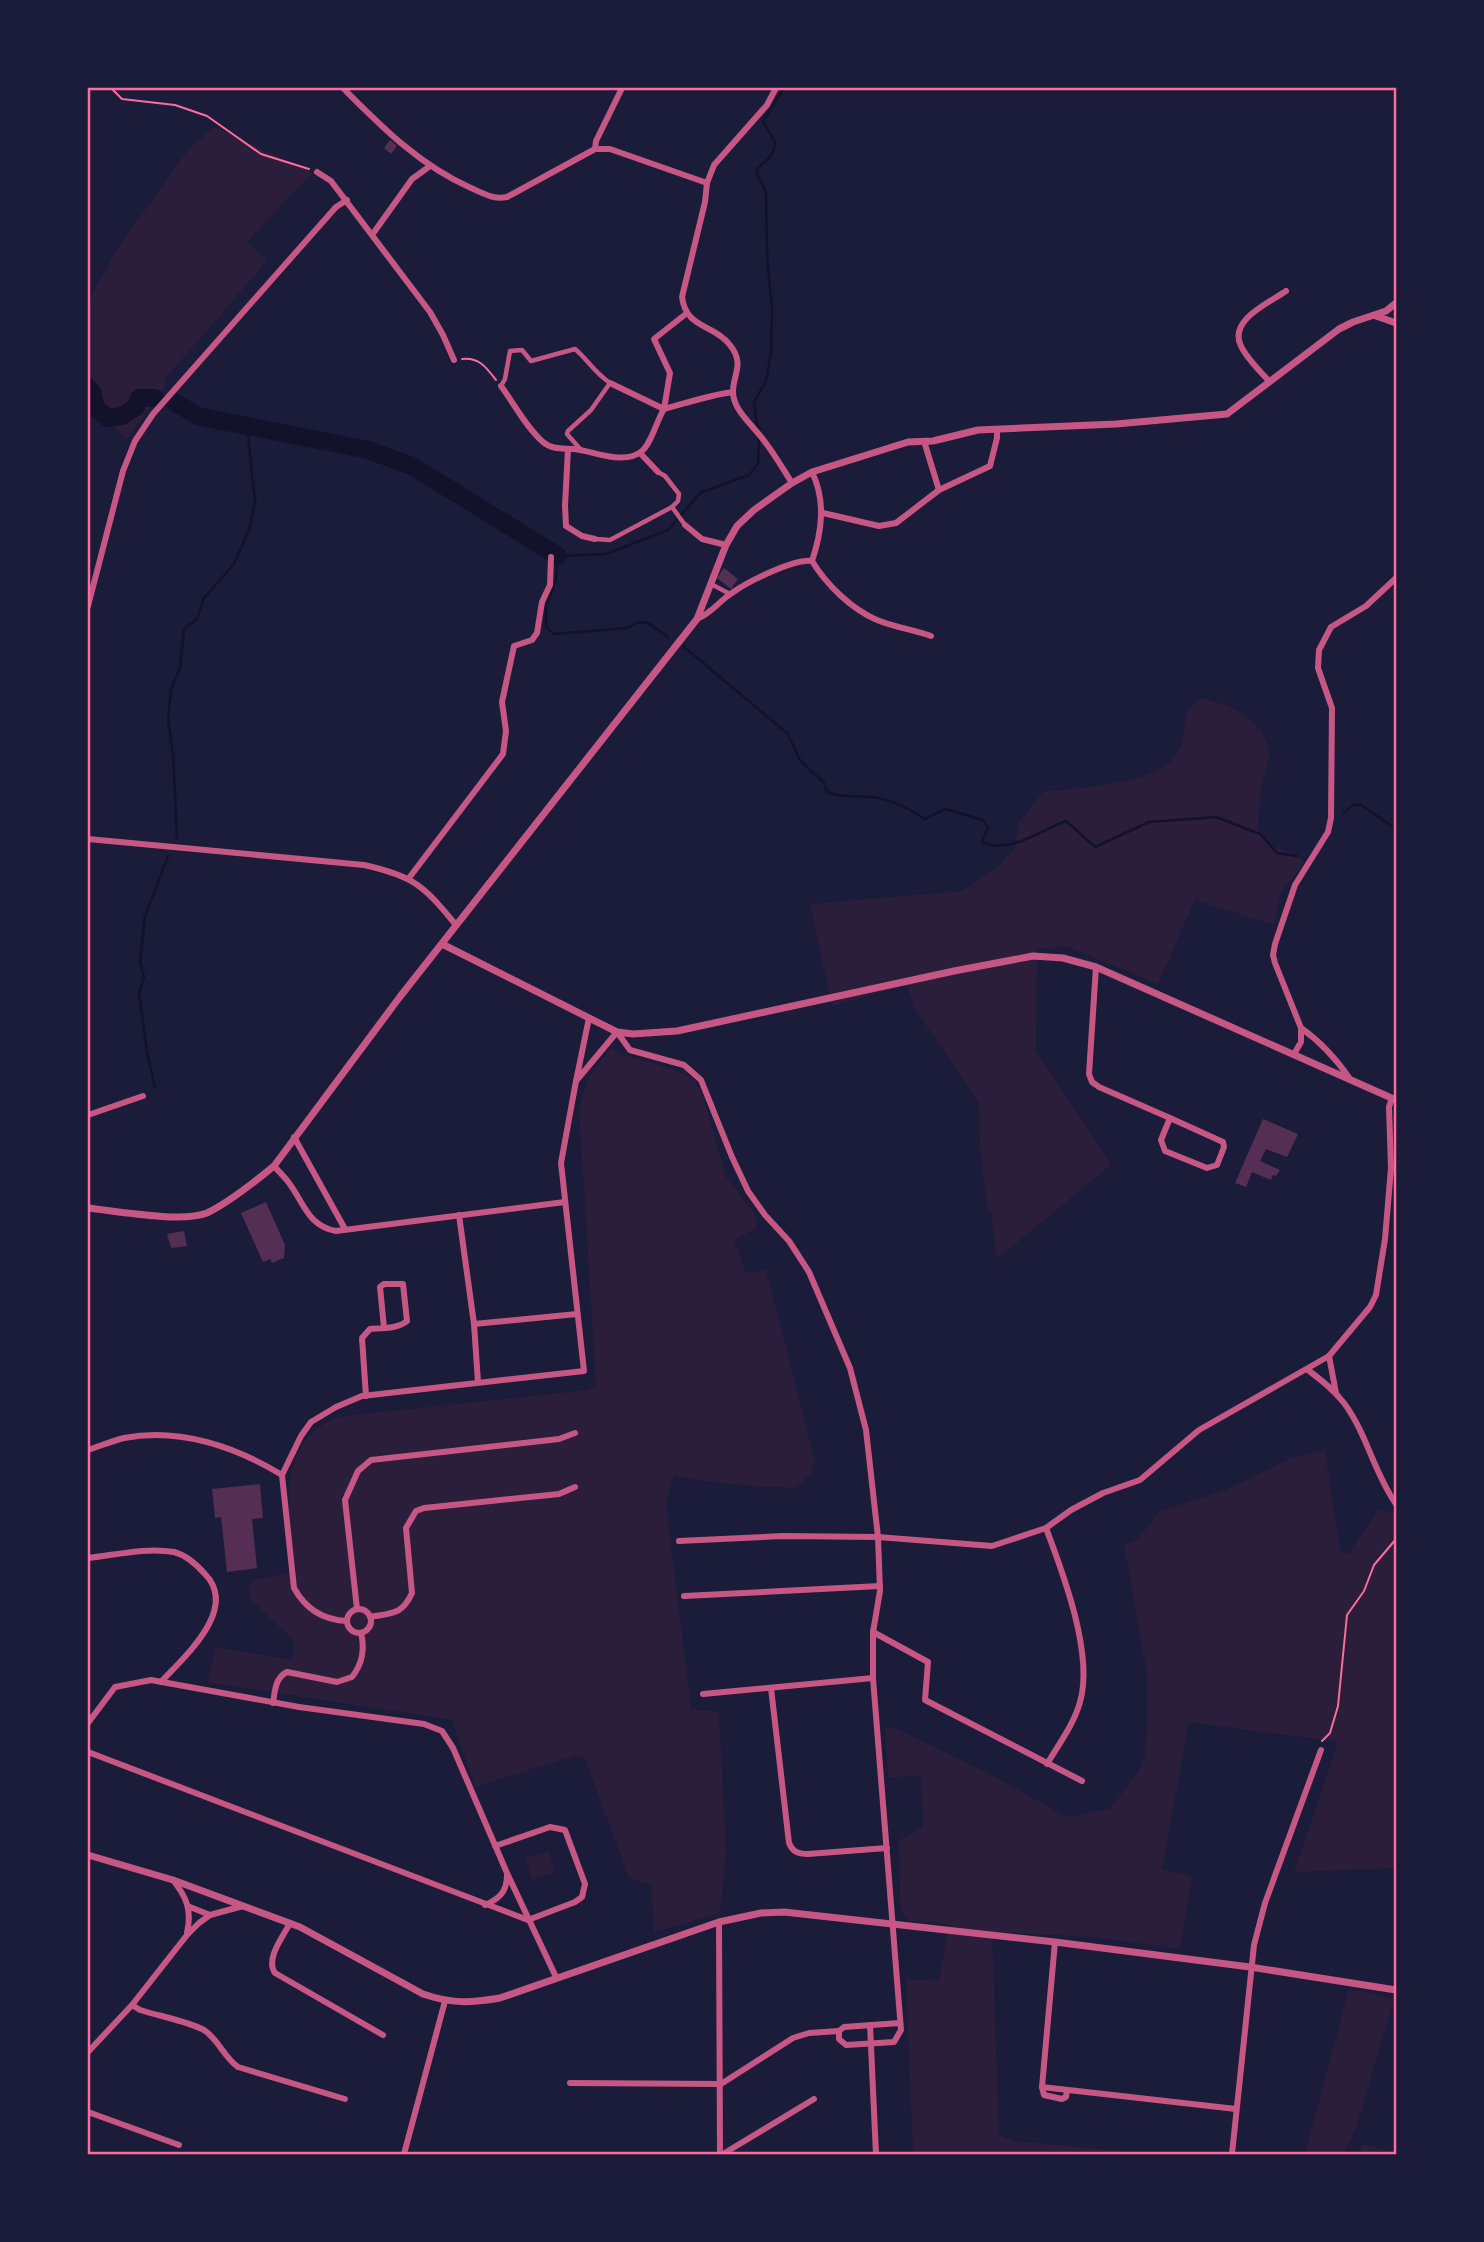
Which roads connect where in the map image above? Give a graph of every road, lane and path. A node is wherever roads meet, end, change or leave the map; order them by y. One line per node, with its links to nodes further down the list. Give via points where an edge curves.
1 (111, 88): 7 (path, via 122,99 176,105 207,116 261,154)
2 (342, 88): 6 (street, via 384,130)
3 (622, 88): 5 (street)
4 (776, 88): 8 (street, via 768,105 714,165)
5 (595, 149): 6 (street, via 496,199); 8 (street, via 610,149)
6 (430, 166): 10 (street, via 412,178)
7 (317, 172): 9 (street)
8 (707, 183): 13 (street, via 682,297)
9 (346, 200): 10 (street); 41 (street, via 162,404 135,441 122,471)
10 (372, 235): 16 (street, via 430,312)
11 (1286, 292): 17 (street, via 1246,319 1238,334 1240,345)
12 (1394, 305): 14 (street); 15 (street, via 1387,314)
13 (687, 313): 20 (street, via 730,344 737,360); 21 (street, via 654,339 670,373)
14 (1365, 318): 15 (street); 17 (street, via 1339,329)
15 (1394, 322)
16 (454, 360): 19 (path, via 481,362)
17 (1269, 381): 22 (street, via 1227,414)
18 (610, 383): 19 (street, via 575,349 531,361 515,349 510,351); 21 (street); 25 (street, via 568,431)
19 (501, 386): 24 (street, via 545,444)
20 (733, 392): 21 (street); 29 (street)
21 (664, 408): 26 (street, via 649,444)
22 (997, 429): 23 (street); 30 (street, via 990,466)
23 (924, 441): 28 (street); 30 (street)
24 (568, 449): 25 (street); 34 (street, via 566,526)
25 (581, 450): 26 (street, via 625,457)
26 (640, 453): 27 (street)
27 (658, 472): 31 (street, via 679,494)
28 (813, 472): 29 (street); 32 (street)
29 (792, 483): 35 (street, via 754,510)
30 (939, 490): 32 (street, via 896,523 879,526)
31 (672, 506): 33 (street); 34 (street, via 610,540)
32 (822, 513): 37 (street)
33 (685, 523): 35 (street, via 702,539)
34 (594, 539)
35 (726, 545): 39 (street)
36 (551, 557): 45 (street, via 550,585 537,633 532,640 514,646 502,702 503,754)
37 (811, 561): 40 (street, via 798,561); 43 (street, via 822,578 858,609 877,620)
38 (1396, 578): 50 (street, via 1366,606 1331,626 1319,650 1318,668 1332,708 1331,818 1328,832 1295,885 1273,954)
39 (711, 584): 40 (street); 42 (street)
40 (730, 594): 42 (street)
41 (88, 606)
42 (697, 619): 46 (street)
43 (931, 636)
44 (88, 839): 45 (street, via 364,865)
45 (409, 878): 46 (street, via 429,893)
46 (456, 925): 47 (street)
47 (442, 944): 49 (street); 59 (street)
48 (1096, 967): 51 (street, via 1033,956 677,1031); 52 (street); 58 (street, via 1092,1082)
49 (589, 1018): 51 (street); 54 (street)
50 (1301, 1028): 52 (street, via 1301,1042); 53 (street, via 1337,1061)
51 (617, 1032): 54 (street); 79 (street, via 630,1050 684,1065 701,1080 748,1191 809,1272 859,1399)
52 (1294, 1054): 53 (street)
53 (1350, 1080): 56 (street)
54 (576, 1081): 61 (street, via 561,1163)
55 (143, 1096): 57 (street)
56 (1394, 1099): 68 (street, via 1389,1107 1391,1168 1376,1295)
57 (88, 1115)
58 (1170, 1118): 58 (street, via 1161,1140 1165,1151 1207,1168 1217,1165 1223,1142)
59 (294, 1137): 60 (street); 64 (street)
60 (274, 1166): 62 (street, via 207,1213 190,1217); 64 (street, via 320,1227)
61 (565, 1202): 63 (street); 65 (street)
62 (88, 1208)
63 (459, 1215): 64 (street); 66 (street)
64 (345, 1230)
65 (577, 1314): 66 (street); 70 (street, via 584,1371)
66 (474, 1324): 70 (street)
67 (384, 1328): 67 (street, via 407,1321 402,1284 380,1287); 72 (street, via 370,1329 362,1338)
68 (1329, 1356): 69 (street); 71 (street)
69 (1308, 1370): 71 (street); 78 (street, via 1199,1430 1140,1480 1092,1499)
70 (478, 1382): 72 (street)
71 (1336, 1393): 77 (street)
72 (366, 1396): 75 (street, via 312,1422)
73 (575, 1433): 85 (street, via 371,1460 358,1471 345,1500)
74 (88, 1450): 75 (street, via 124,1438 158,1435 198,1440 257,1460)
75 (282, 1475): 87 (street, via 294,1588 311,1609)
76 (575, 1487): 86 (street, via 559,1494 416,1511 406,1528 412,1592 404,1608)
77 (1396, 1504)
78 (1046, 1528): 79 (street, via 992,1546); 98 (street, via 1064,1576 1084,1670 1081,1700)
79 (878, 1537): 81 (street); 83 (street)
80 (1396, 1539): 96 (path, via 1374,1565 1364,1591 1347,1615 1338,1706)
81 (679, 1541)
82 (88, 1558): 91 (street, via 176,1552 210,1578 217,1599 212,1620)
83 (880, 1586): 84 (street); 88 (street)
84 (684, 1596)
85 (357, 1609): 86 (street); 87 (street)
86 (370, 1617): 89 (street, via 370,1625)
87 (347, 1620): 89 (street, via 352,1631)
88 (873, 1632): 90 (street); 98 (street, via 928,1662 925,1700)
89 (361, 1633): 94 (street, via 362,1658 352,1677 337,1682 287,1672 277,1683)
90 (873, 1678): 92 (street); 101 (street)
91 (161, 1682): 94 (street); 95 (street, via 115,1686)
92 (771, 1688): 93 (street); 101 (street, via 792,1850 808,1854)
93 (703, 1694)
94 (273, 1703): 100 (street, via 424,1724 442,1731)
95 (88, 1720)
96 (1321, 1750): 115 (street, via 1265,1903)
97 (88, 1752): 105 (street)
98 (1047, 1764): 99 (street)
99 (1082, 1781)
100 (495, 1846): 103 (street); 109 (street, via 550,1827 568,1835 585,1891 575,1902)
101 (887, 1848): 112 (street)
102 (88, 1855): 104 (street)
103 (507, 1873): 105 (street, via 506,1888); 109 (street)
104 (173, 1880): 106 (street); 107 (street)
105 (485, 1905): 109 (street)
106 (245, 1906): 108 (street); 111 (street)
107 (190, 1907): 108 (street); 113 (street)
108 (210, 1915): 113 (street)
109 (528, 1920): 116 (street)
110 (719, 1922): 112 (street, via 784,1912); 116 (street); 127 (street)
111 (290, 1923): 118 (street); 123 (street, via 271,1961 275,1973)
112 (894, 1925): 114 (street); 120 (street)
113 (187, 1935): 119 (street)
114 (1055, 1942): 115 (street); 130 (street, via 1042,2087)
115 (1250, 1967): 117 (street); 130 (street)
116 (556, 1977): 118 (street, via 500,1998)
117 (1396, 1990)
118 (444, 2001): 133 (street)
119 (132, 2005): 125 (street); 128 (street, via 203,2030 237,2067)
120 (900, 2023): 121 (street); 124 (street, via 894,2042)
121 (870, 2025): 122 (street, via 844,2027); 124 (street)
122 (839, 2032): 124 (street, via 846,2045); 127 (street, via 793,2038)
123 (383, 2035)
124 (871, 2044): 135 (street)
125 (88, 2052)
126 (570, 2083): 127 (street)
127 (721, 2084): 134 (street)
128 (345, 2099)
129 (814, 2099): 134 (street)
130 (1236, 2109): 136 (street)
131 (88, 2112): 132 (street)
132 (179, 2145)
133 (404, 2154)
134 (722, 2154)
135 (876, 2154)
136 (1232, 2154)

